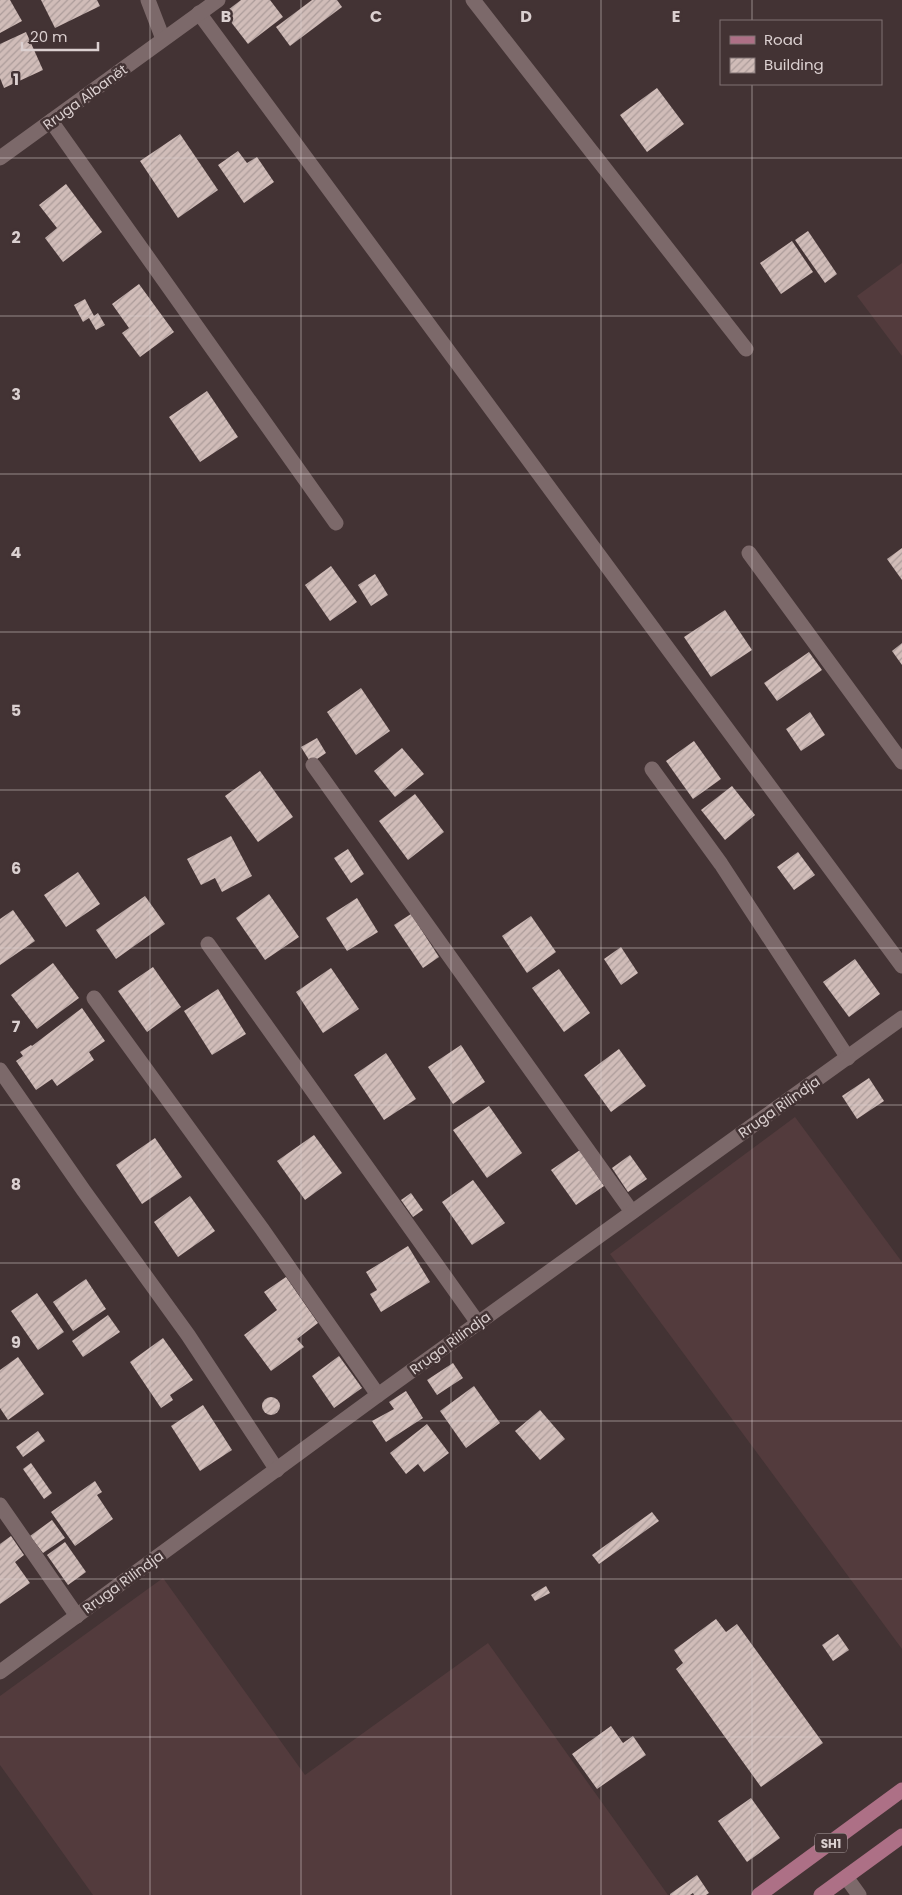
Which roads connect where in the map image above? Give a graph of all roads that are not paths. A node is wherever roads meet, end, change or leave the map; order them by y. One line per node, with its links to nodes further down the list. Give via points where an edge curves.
1 (148, 0): 5 (street)
2 (218, 0): 4 (street, Rruga Albanët)
3 (473, 0): 8 (street)
4 (199, 14): 5 (street, Rruga Albanët); 15 (street)
5 (164, 39): 6 (street, Rruga Albanët)
6 (51, 121): 7 (street, Rruga Albanët); 9 (street)
7 (0, 158)
8 (746, 348)
9 (336, 523)
10 (749, 553): 11 (street)
11 (902, 762)
12 (313, 765): 20 (street)
13 (652, 769): 18 (street, via 721,864)
14 (208, 944): 21 (street)
15 (902, 966)
16 (94, 998): 22 (street)
17 (902, 1018): 18 (street, Rruga Rilindja)
18 (848, 1058): 20 (street, Rruga Rilindja)
19 (0, 1070): 23 (street, via 188,1335)
20 (632, 1212): 21 (street, Rruga Rilindja)
21 (478, 1323): 22 (street, Rruga Rilindja)
22 (378, 1395): 23 (street, Rruga Rilindja)
23 (277, 1470): 25 (street, Rruga Rilindja)
24 (0, 1505): 25 (street)
25 (77, 1616): 26 (street, Rruga Rilindja)
26 (0, 1672)
27 (902, 1790): 30 (main road, SH1)
28 (902, 1836): 29 (main road, SH1)
29 (846, 1877): 31 (main road, SH1); 32 (street)
30 (759, 1895)
31 (821, 1895)
32 (859, 1895)

